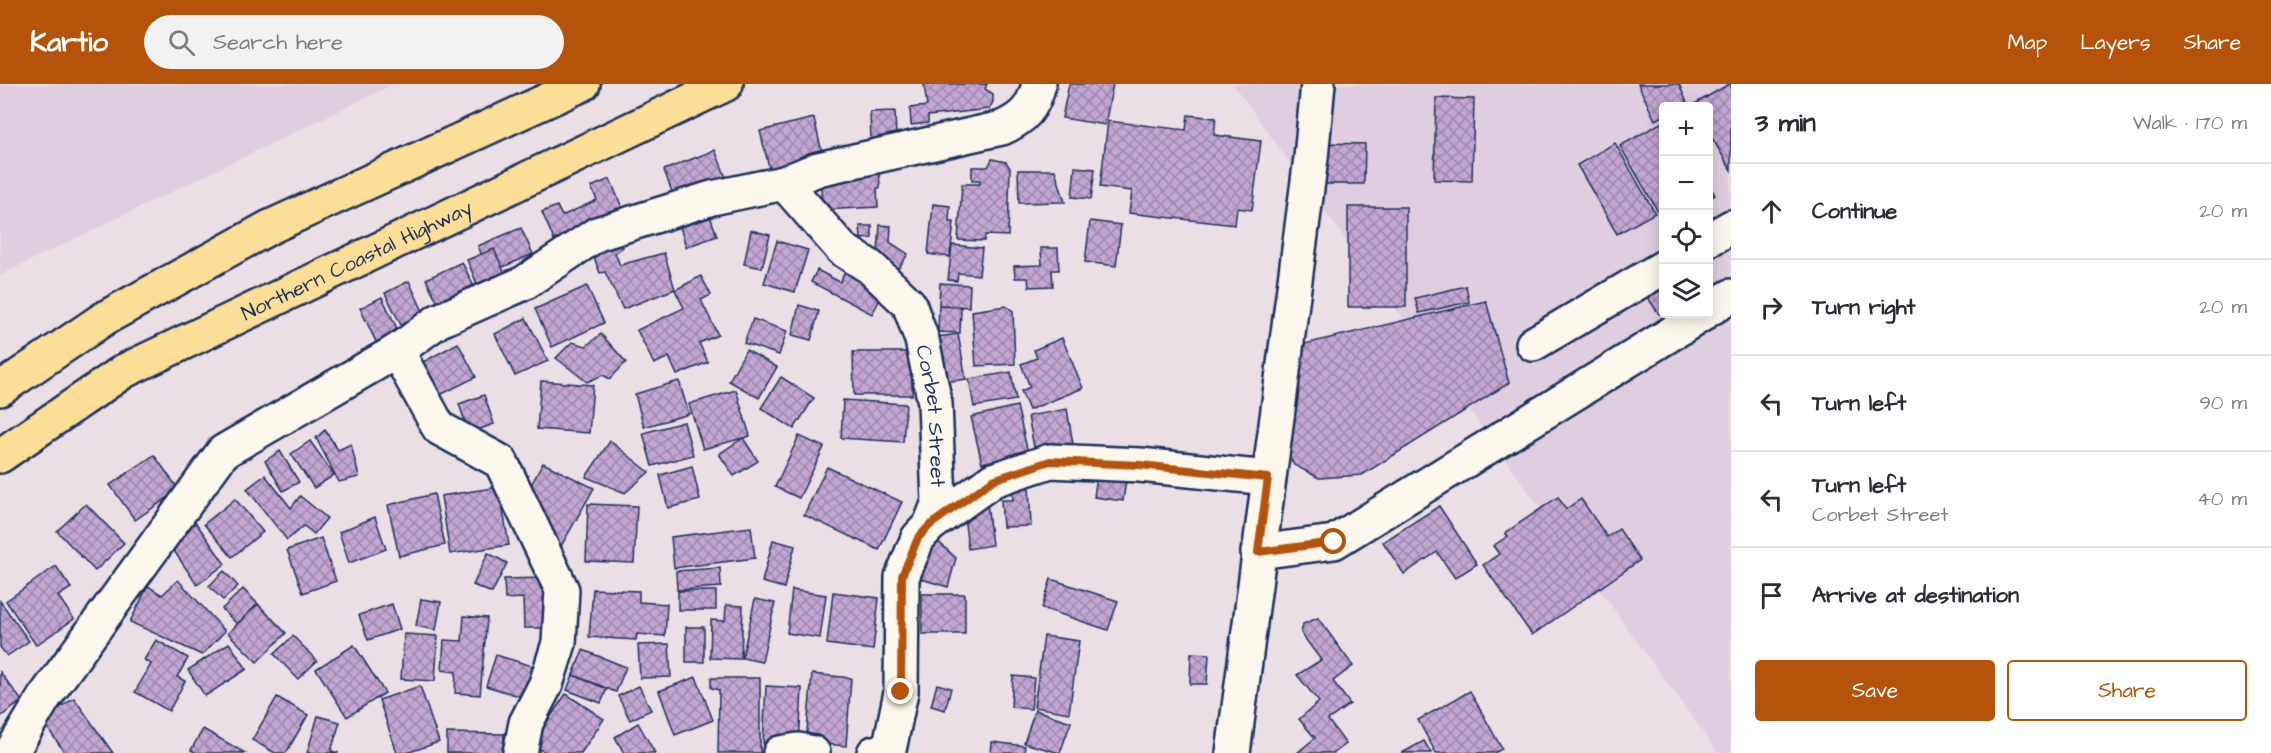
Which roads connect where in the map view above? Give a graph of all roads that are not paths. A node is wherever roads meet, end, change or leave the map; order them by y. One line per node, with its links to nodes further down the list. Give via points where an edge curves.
1 (583, 84): 14 (highway, via 270,227 105,318)
2 (726, 84): 15 (highway, Northern Coastal Highway, via 124,371)
3 (1039, 84): 5 (street, via 1034,102 1022,119 1002,128 818,169)
4 (1318, 84): 16 (street)
5 (784, 183): 13 (street, via 712,198 597,234 524,283 438,321); 17 (street, Corbet Street, via 842,249 870,267 909,304 922,340 935,403 939,502)
6 (1731, 227): 7 (street)
7 (1713, 237)
8 (1659, 270): 12 (street)
9 (1731, 296): 10 (street)
10 (1713, 307)
11 (1697, 318): 18 (street, via 1334,542)
12 (1533, 344)
13 (398, 351): 19 (street, via 223,452 44,698); 20 (street, via 439,428 501,462 562,590 560,643 546,684 526,723)
14 (0, 389)
15 (0, 456)
16 (1268, 478): 17 (street, via 1140,465 1050,461 993,480); 18 (street)
17 (930, 525): 23 (street, Corbet Street, via 918,538 902,576 901,692 890,750)
18 (1258, 552): 24 (street)
19 (11, 753)
20 (520, 753)
21 (780, 753): 22 (street)
22 (813, 753)
23 (874, 753)
24 (1233, 753)

